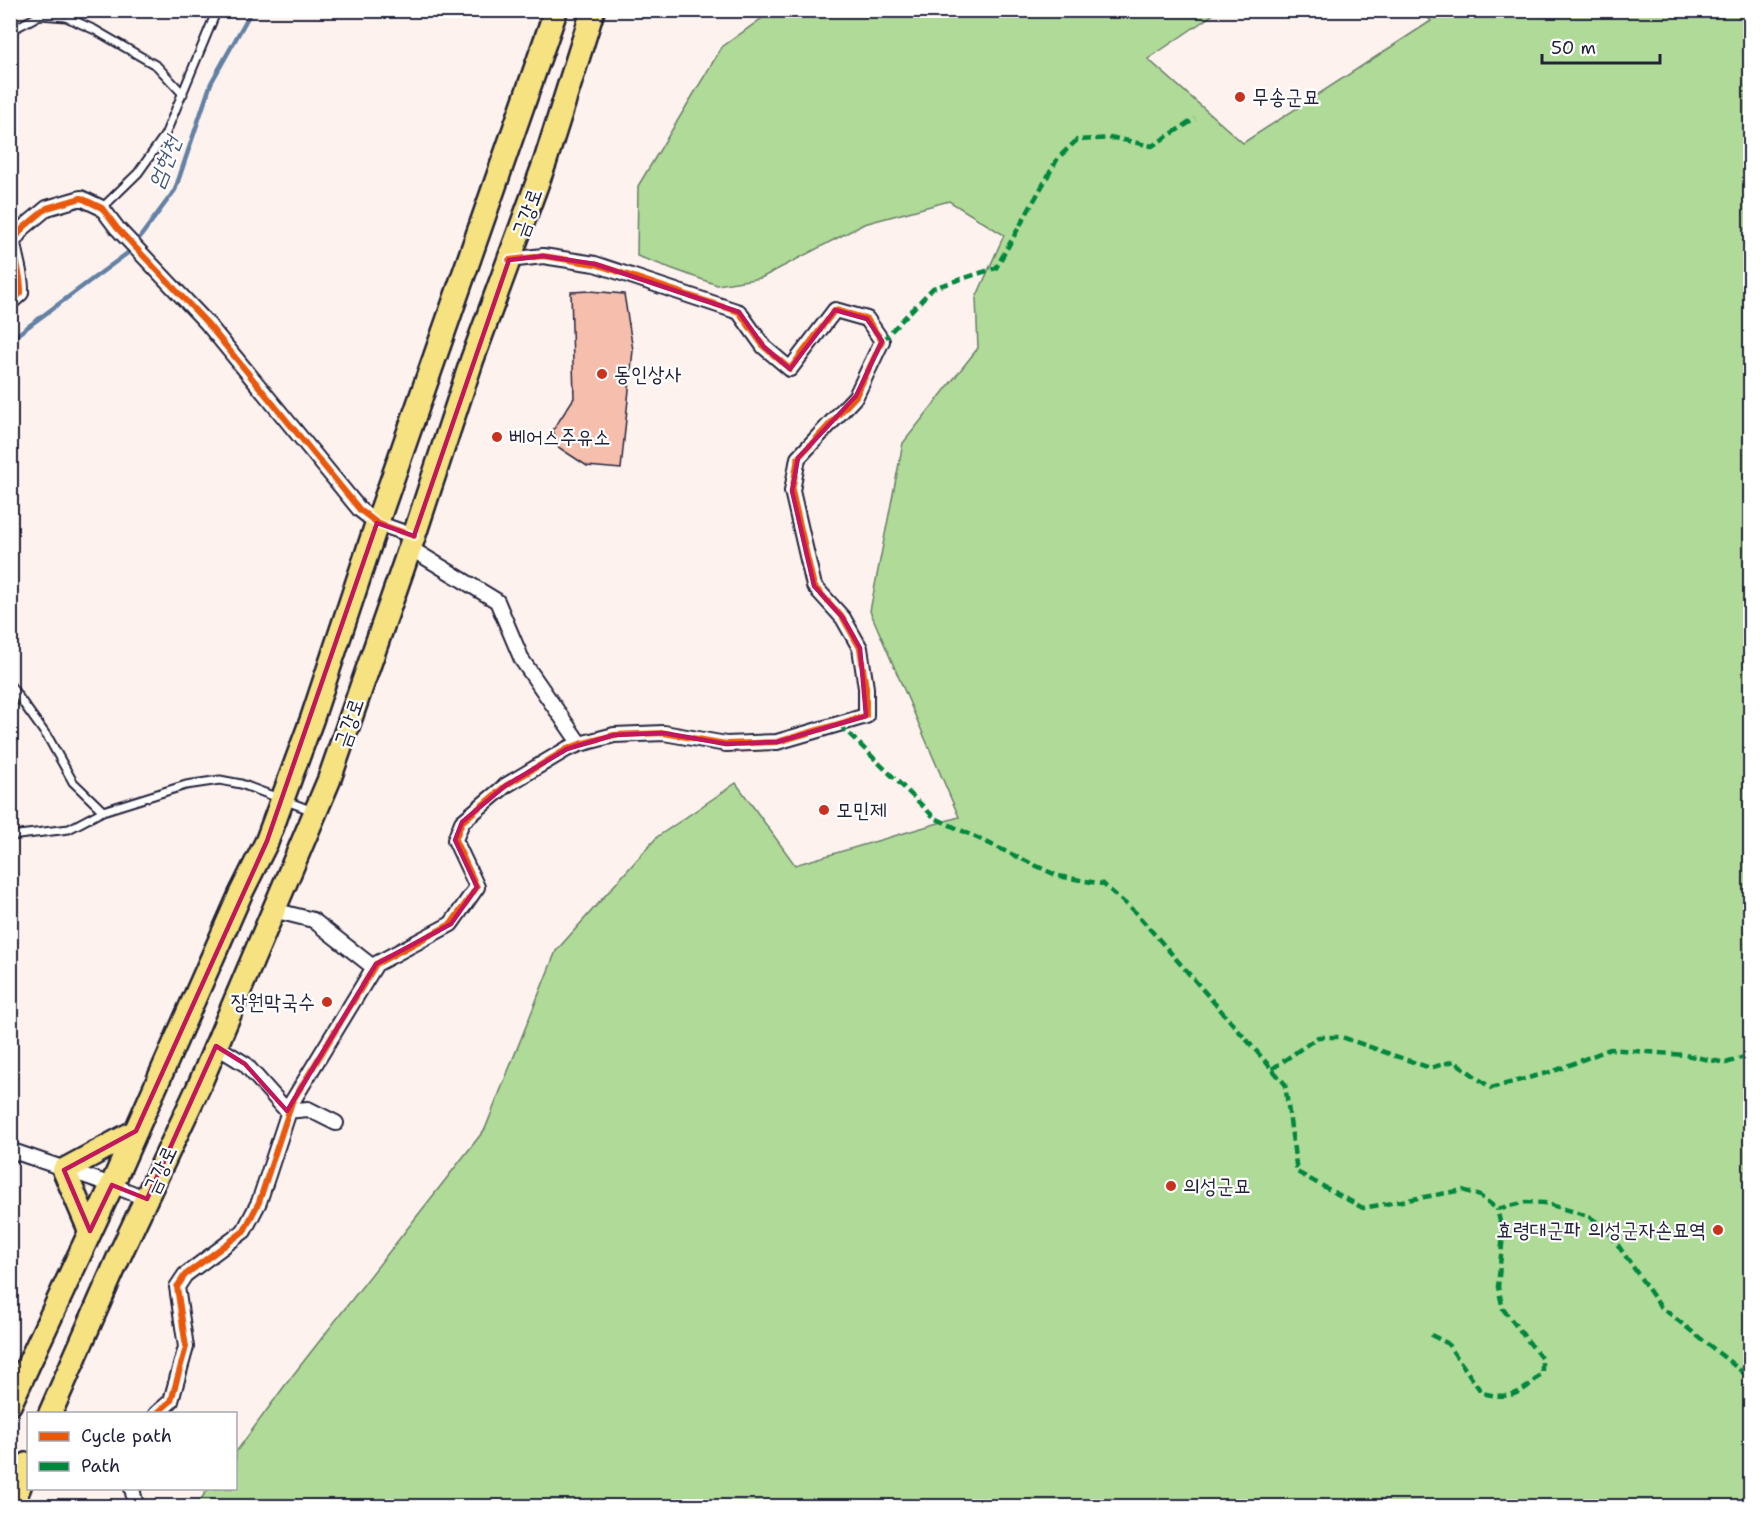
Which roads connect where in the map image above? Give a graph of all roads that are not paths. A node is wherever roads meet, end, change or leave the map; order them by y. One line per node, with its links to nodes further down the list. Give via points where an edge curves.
1 (217, 10): 5 (lane)
2 (556, 10): 9 (main road, 금강로)
3 (593, 10): 7 (main road, 금강로)
4 (10, 31): 5 (lane, via 40,15 66,16 158,66)
5 (183, 94): 6 (lane, via 159,145 138,173)
6 (102, 208): 8 (street, via 81,198 47,208 23,228 13,242 22,279 21,293); 9 (street, via 207,323 360,510)
7 (509, 260): 10 (main road, 금강로); 12 (street, via 543,256 595,264 739,312 764,347 790,369 835,310 867,319 882,341 856,396 798,458 792,491 814,586 843,618 860,648 866,716 777,742 726,744 664,734 614,735)
8 (10, 303)
9 (377, 523): 10 (street); 13 (main road, 금강로)
10 (412, 542): 12 (street, via 496,600 522,660); 15 (main road, 금강로)
11 (10, 685): 14 (lane, via 73,782)
12 (580, 744): 18 (street, via 505,786 462,822 455,840 477,886 450,924)
13 (282, 799): 14 (lane, via 220,780 186,785); 15 (lane); 22 (main road, 금강로, via 267,841)
14 (103, 811): 16 (lane, via 69,829)
15 (315, 812): 17 (main road, 금강로)
16 (10, 836)
17 (273, 910): 18 (street, via 313,920); 19 (main road, 금강로)
18 (374, 967): 20 (street)
19 (216, 1046): 20 (street, via 244,1064); 26 (main road, 금강로)
20 (287, 1111): 21 (street, via 308,1109); 30 (street, via 260,1202 244,1231 184,1275 177,1287 186,1347 171,1401)
21 (336, 1123)
22 (136, 1131): 24 (main road); 25 (main road, 금강로)
23 (10, 1150): 24 (street)
24 (64, 1170): 25 (street); 27 (main road)
25 (112, 1185): 26 (street); 27 (main road, 금강로)
26 (147, 1199): 29 (main road, 금강로)
27 (90, 1231): 28 (main road, 금강로)
28 (10, 1404)
29 (50, 1412)
30 (157, 1412)
31 (27, 1467): 33 (main road)
32 (132, 1490): 34 (street)
33 (12, 1506)
34 (136, 1506)

